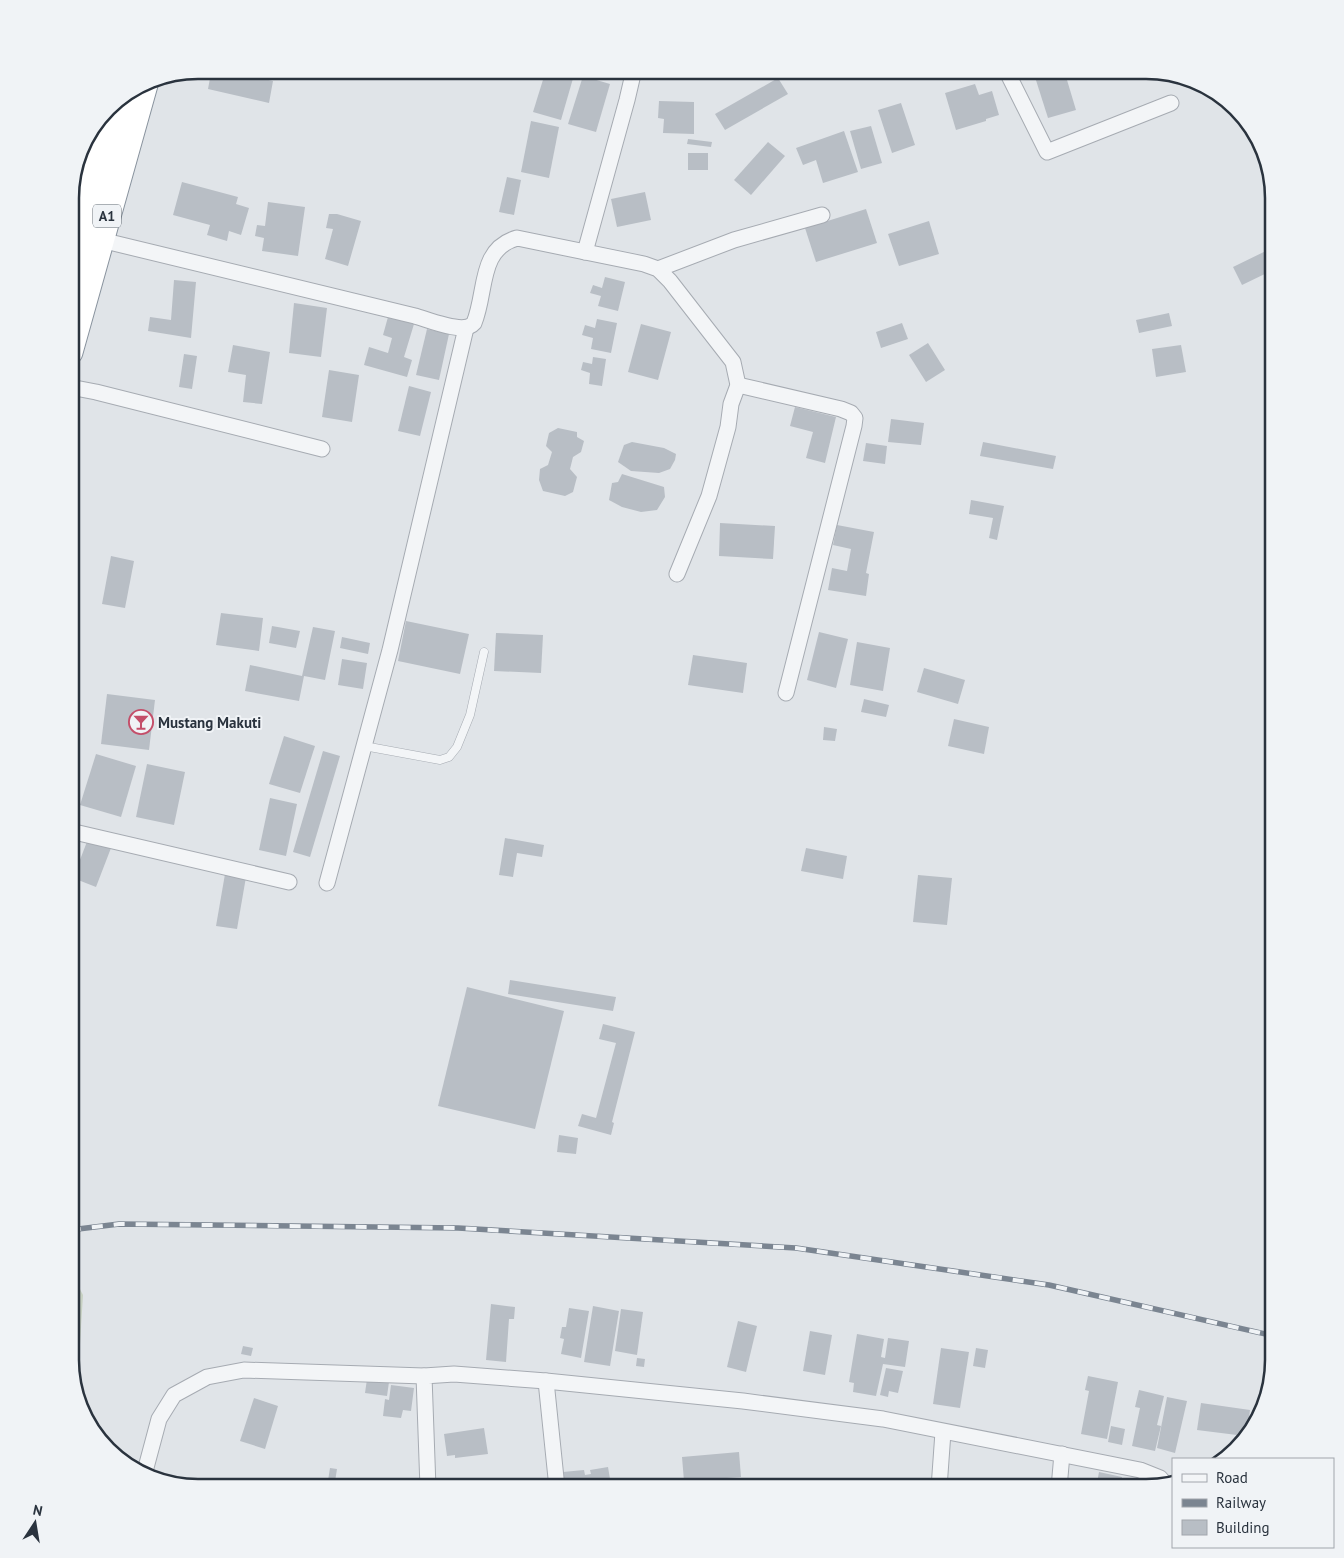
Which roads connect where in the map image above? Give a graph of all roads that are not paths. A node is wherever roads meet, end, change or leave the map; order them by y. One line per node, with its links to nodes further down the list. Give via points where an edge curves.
1 (632, 79): 11 (street)
2 (1011, 79): 4 (street, via 1048,152)
3 (143, 92): 9 (highway, A1)
4 (1171, 103)
5 (117, 111): 10 (highway, A1)
6 (85, 160): 7 (highway, A1)
7 (81, 176)
8 (822, 215): 12 (street, via 734,240)
9 (101, 240): 13 (highway, A1); 14 (street)
10 (79, 252)
11 (585, 252): 12 (street); 14 (street, via 517,238 506,241 491,256 476,317 472,326)
12 (658, 269): 15 (street, via 733,362)
13 (79, 319)
14 (466, 328): 21 (street, via 390,650)
15 (738, 385): 18 (street, via 709,496); 20 (street, via 841,409 855,418)
16 (79, 389): 17 (street)
17 (322, 449)
18 (677, 574)
19 (484, 652): 21 (lane, via 470,715 450,757 440,760)
20 (786, 693)
21 (364, 746): 24 (street)
22 (79, 833): 23 (street)
23 (290, 882)
24 (327, 884)
25 (424, 1376): 26 (street, via 454,1374); 29 (street, via 244,1370 207,1378 174,1396 159,1419); 31 (street)
26 (546, 1381): 27 (street, via 743,1401 883,1419); 32 (street)
27 (943, 1432): 28 (street); 33 (street)
28 (1062, 1454): 30 (street, via 1140,1470); 34 (street)
29 (146, 1467)
30 (1160, 1478)
31 (428, 1479)
32 (556, 1479)
33 (939, 1479)
34 (1060, 1479)

